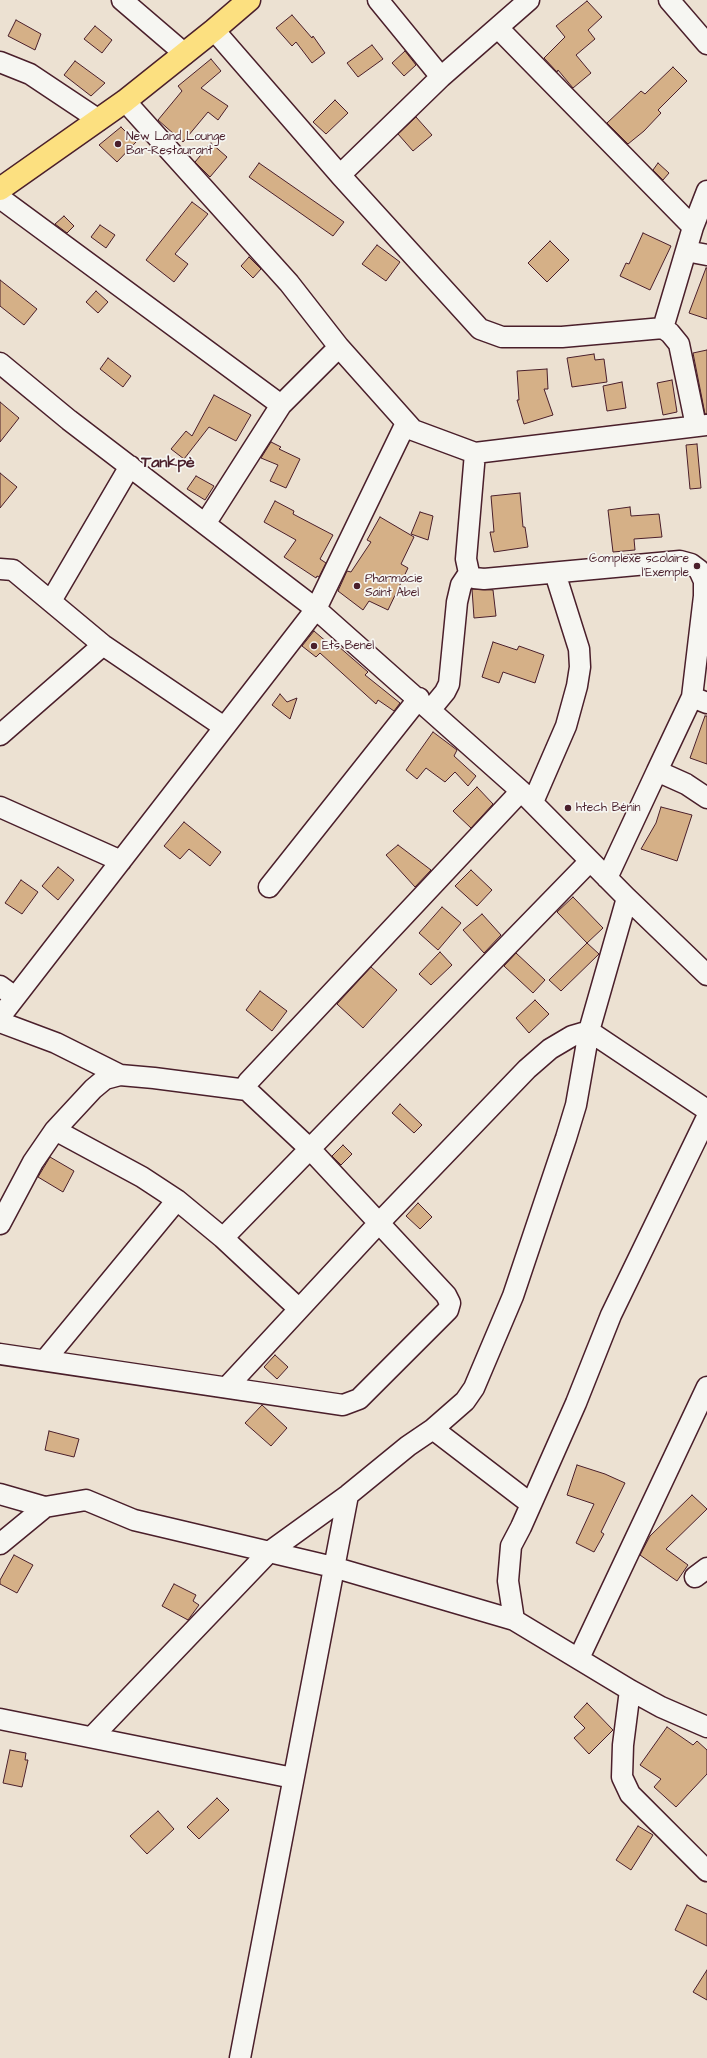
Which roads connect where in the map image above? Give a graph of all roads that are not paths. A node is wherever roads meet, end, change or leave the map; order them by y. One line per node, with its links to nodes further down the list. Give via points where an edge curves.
1 (122, 0): 9 (street)
2 (248, 0): 7 (main road)
3 (378, 0): 11 (street)
4 (529, 0): 6 (street)
5 (669, 0): 8 (street)
6 (498, 28): 11 (street); 18 (street)
7 (214, 30): 9 (main road); 14 (street)
8 (707, 44)
9 (185, 54): 12 (main road)
10 (0, 62): 13 (street, via 30,74)
11 (441, 77): 14 (street)
12 (125, 101): 13 (main road); 22 (street, via 289,283)
13 (98, 120): 15 (main road)
14 (340, 175): 21 (street, via 480,329 502,337 562,337)
15 (0, 189)
16 (707, 190): 18 (street)
17 (0, 198): 25 (street)
18 (693, 227): 19 (street)
19 (686, 251): 20 (street); 21 (street)
20 (707, 255)
21 (663, 328): 28 (street, via 679,344)
22 (339, 347): 25 (street); 27 (street)
23 (0, 363): 26 (street)
24 (0, 377): 26 (street)
25 (281, 405): 31 (street)
26 (69, 420): 30 (street)
27 (406, 423): 29 (street, via 413,430); 37 (street)
28 (701, 426): 29 (street)
29 (475, 453): 34 (street, via 466,559)
30 (130, 466): 31 (street); 36 (street)
31 (205, 524): 37 (street)
32 (699, 563): 35 (street, via 680,561); 39 (street, via 704,581)
33 (0, 569): 36 (street, via 13,570)
34 (469, 572): 35 (street, via 474,578 484,579); 40 (street, via 461,585 457,602 449,684 445,692)
35 (555, 573): 44 (street, via 579,648 580,667 566,726)
36 (51, 601): 38 (street)
37 (316, 609): 40 (street); 41 (street)
38 (103, 645): 41 (street); 42 (street)
39 (699, 700): 43 (street)
40 (425, 704): 44 (street); 50 (street)
41 (224, 727): 47 (street)
42 (0, 735)
43 (657, 771): 45 (street, via 686,784); 49 (street)
44 (527, 796): 48 (street); 58 (street, via 248,1082)
45 (707, 798)
46 (0, 808): 47 (street)
47 (120, 861): 53 (street)
48 (590, 861): 49 (street); 62 (street)
49 (607, 878): 51 (street)
50 (269, 887)
51 (627, 898): 52 (street); 56 (street)
52 (707, 975)
53 (8, 992): 54 (street)
54 (0, 1017)
55 (0, 1022): 57 (street, via 56,1043)
56 (589, 1032): 59 (street); 65 (street, via 572,1036 550,1049 527,1069); 72 (street, via 576,1105 513,1296 474,1388 465,1400)
57 (120, 1075): 58 (street); 61 (street, via 105,1079 93,1089)
58 (247, 1090): 62 (street)
59 (707, 1110)
60 (707, 1117): 75 (street, via 611,1315 576,1403)
61 (55, 1130): 63 (street, via 142,1177); 64 (street, via 33,1162)
62 (310, 1149): 65 (street); 66 (street)
63 (177, 1200): 66 (street); 69 (street)
64 (0, 1224)
65 (378, 1224): 67 (street); 70 (street, via 446,1296 450,1302 448,1310 351,1403 334,1405)
66 (223, 1238): 67 (street)
67 (298, 1308): 70 (street)
68 (0, 1354): 69 (street)
69 (45, 1360): 70 (street)
70 (227, 1387)
71 (707, 1387): 81 (street)
72 (433, 1429): 74 (street); 75 (street)
73 (0, 1494): 76 (street)
74 (348, 1495): 78 (street); 79 (street)
75 (531, 1504): 80 (street, via 511,1546 508,1581)
76 (45, 1506): 77 (street); 78 (street, via 86,1500 134,1520)
77 (0, 1544)
78 (269, 1552): 79 (street); 85 (street)
79 (333, 1567): 80 (street); 86 (street)
80 (514, 1620): 81 (street)
81 (579, 1658): 82 (street)
82 (630, 1690): 84 (street); 87 (street, via 622,1777 630,1794)
83 (0, 1719): 85 (street)
84 (707, 1727)
85 (92, 1737): 86 (street)
86 (293, 1778): 88 (street)
87 (707, 1871)
88 (240, 2058)

